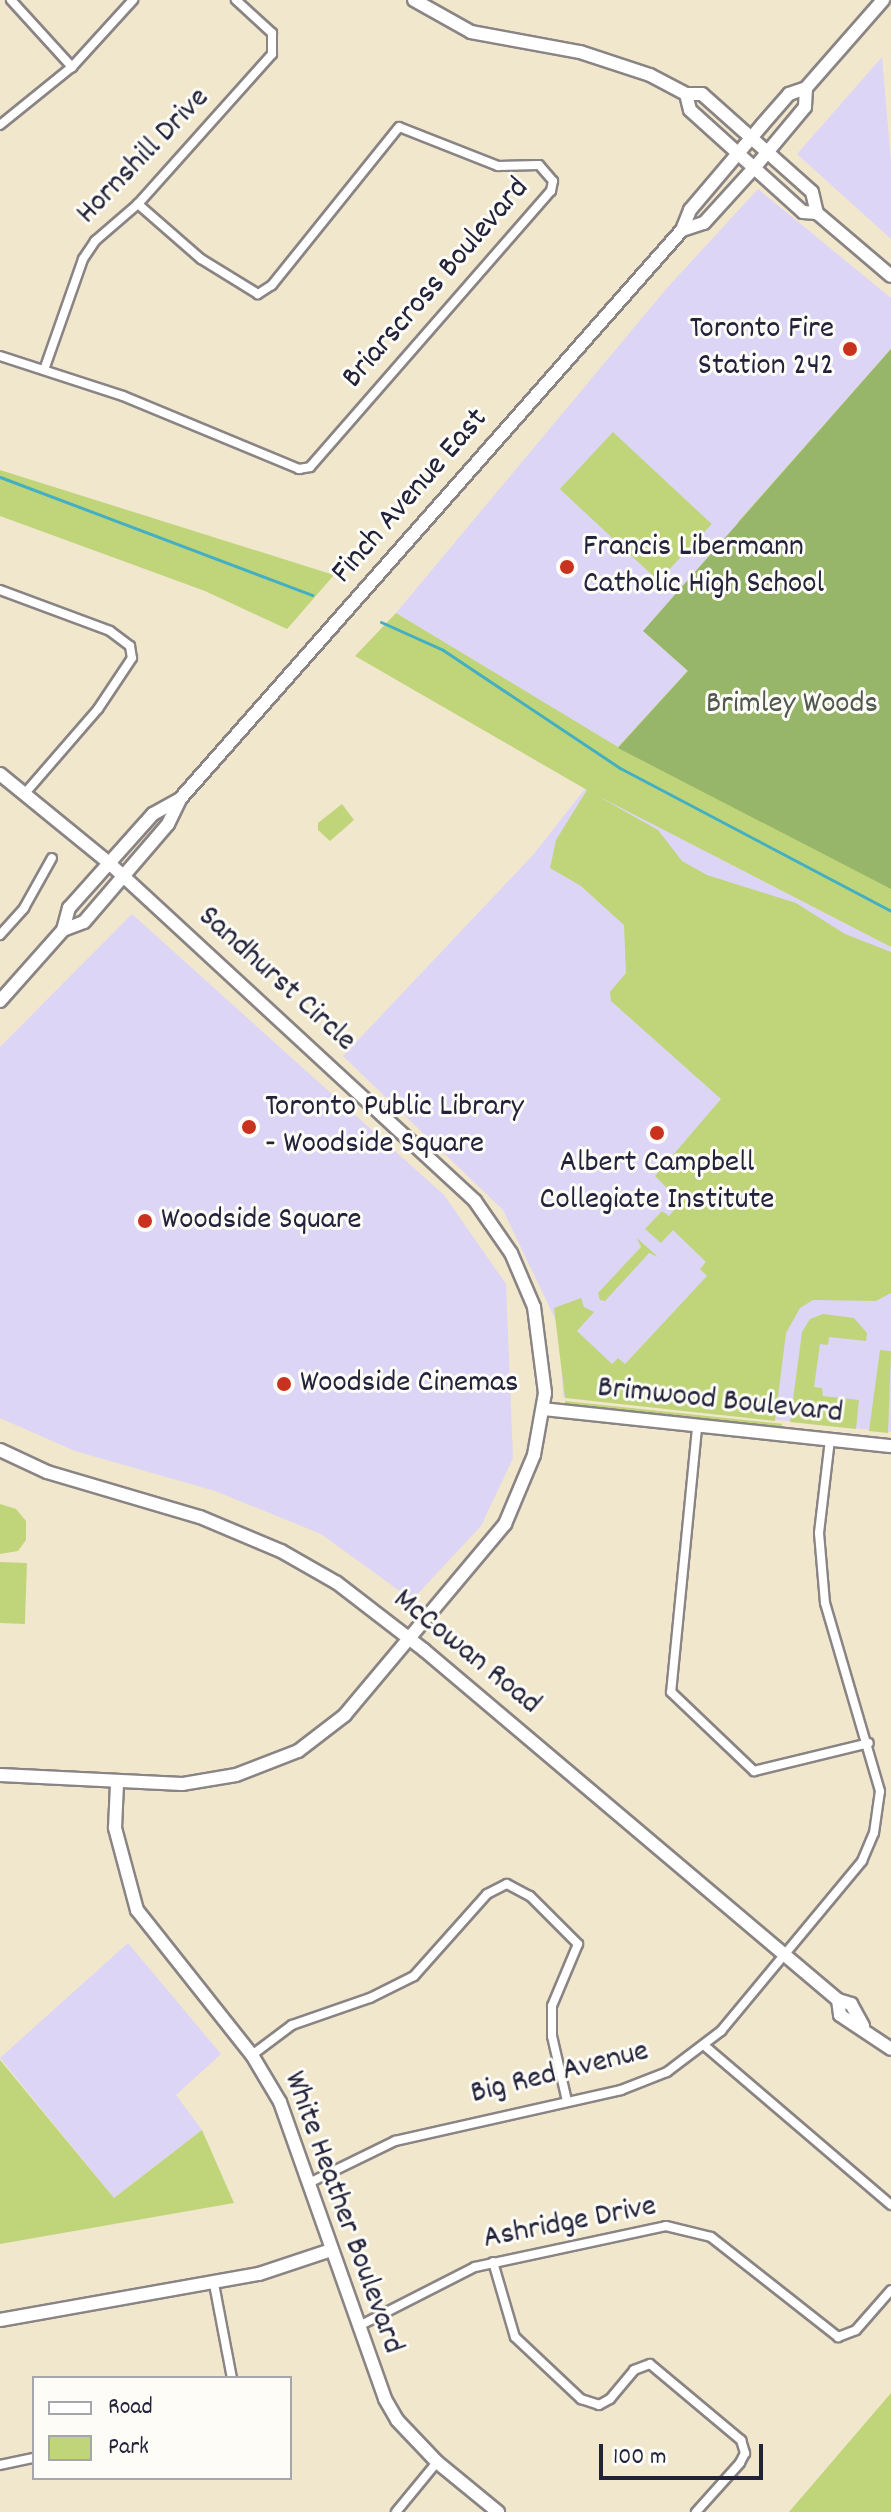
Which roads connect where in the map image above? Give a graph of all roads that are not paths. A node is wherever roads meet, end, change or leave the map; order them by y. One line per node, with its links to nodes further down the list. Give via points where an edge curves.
1 (11, 0): 6 (street)
2 (133, 0): 6 (street)
3 (236, 0): 14 (street, Hornshill Drive, via 272,33 272,54)
4 (414, 0): 8 (main road, via 471,32 625,65)
5 (883, 0): 7 (main road, Finch Avenue East)
6 (72, 67): 9 (street)
7 (806, 88): 10 (main road, Finch Avenue East, via 789,94); 11 (main road, Finch Avenue East, via 805,107)
8 (686, 94): 10 (main road, via 702,94); 12 (main road, via 690,110)
9 (0, 125)
10 (753, 137): 11 (main road); 12 (main road, Finch Avenue East)
11 (768, 151): 13 (main road, Finch Avenue East); 15 (main road, via 816,197)
12 (740, 152): 13 (main road); 16 (main road, Finch Avenue East, via 690,210)
13 (755, 167): 15 (main road, via 803,212); 16 (main road, Finch Avenue East, via 704,223)
14 (138, 204): 19 (street, Hornshill Drive, via 110,225 83,259); 19 (street, Briarscross Boulevard, via 201,259 258,294 272,285 390,131 399,127 498,166 539,165 553,181 551,191 310,467 299,469 123,396)
15 (817, 213): 17 (main road)
16 (682, 230): 23 (main road, Finch Avenue East)
17 (891, 276)
18 (0, 356): 19 (street, Briarscross Boulevard)
19 (44, 370)
20 (0, 590): 22 (street, via 110,631 130,646 132,658 98,709)
21 (0, 774): 22 (main road, Sandhurst Circle)
22 (27, 791): 25 (main road, Sandhurst Circle)
23 (180, 799): 25 (main road, Finch Avenue East, via 153,814); 26 (main road, Finch Avenue East, via 168,824)
24 (52, 858): 28 (street, via 24,908)
25 (109, 863): 26 (main road, Sandhurst Circle); 27 (main road, Finch Avenue East, via 69,908)
26 (124, 877): 27 (main road, Finch Avenue East, via 84,922); 30 (main road, Sandhurst Circle, via 407,1134 483,1212 511,1253 534,1307)
27 (63, 930): 29 (main road, Finch Avenue East)
28 (0, 935)
29 (0, 1001)
30 (543, 1409): 31 (main road, Brimwood Boulevard); 35 (main road, Sandhurst Circle, via 534,1455 505,1524)
31 (697, 1428): 32 (main road, Brimwood Boulevard); 36 (street, via 671,1692 687,1713 754,1771)
32 (830, 1439): 33 (main road, Brimwood Boulevard); 36 (street, Big Red Avenue, via 819,1533 825,1603)
33 (891, 1446)
34 (0, 1450): 35 (main road, McCowan Road, via 47,1472 200,1517 281,1551 337,1583)
35 (410, 1639): 38 (main road, Sandhurst Circle, via 345,1715 298,1751 208,1781); 40 (main road, McCowan Road)
36 (869, 1743): 40 (street, Big Red Avenue, via 880,1791 874,1833 845,1886)
37 (0, 1775): 38 (main road, Sandhurst Circle); 39 (street)
38 (117, 1784): 43 (main road, White Heather Boulevard, via 115,1828 137,1910)
39 (0, 1785)
40 (785, 1956): 41 (street, Big Red Avenue); 42 (main road, McCowan Road, via 838,2000 840,2015)
41 (706, 2047): 44 (street, Big Red Avenue, via 643,2083); 46 (street)
42 (891, 2049)
43 (252, 2055): 44 (street, via 292,2025 370,1998 414,1976 487,1894 507,1884 530,1896 578,1944 552,2006 552,2036); 45 (main road, White Heather Boulevard, via 280,2102)
44 (567, 2101): 45 (street, Big Red Avenue, via 395,2141)
45 (309, 2183): 47 (main road, White Heather Boulevard)
46 (891, 2205)
47 (331, 2250): 49 (main road); 52 (main road, White Heather Boulevard)
48 (493, 2262): 50 (street, Ashridge Drive, via 637,2230 688,2229 727,2248 838,2337 856,2330); 52 (street, Ashridge Drive); 59 (street, via 515,2337 581,2399 599,2405 634,2370 650,2364 741,2440 745,2453 740,2463)
49 (214, 2284): 51 (main road); 53 (street)
50 (891, 2290)
51 (0, 2320)
52 (359, 2326): 55 (main road, White Heather Boulevard, via 371,2370 397,2420)
53 (232, 2376)
54 (32, 2458): 56 (street)
55 (437, 2462): 57 (street); 58 (main road, White Heather Boulevard)
56 (0, 2465)
57 (396, 2512)
58 (498, 2512)
59 (696, 2512)

